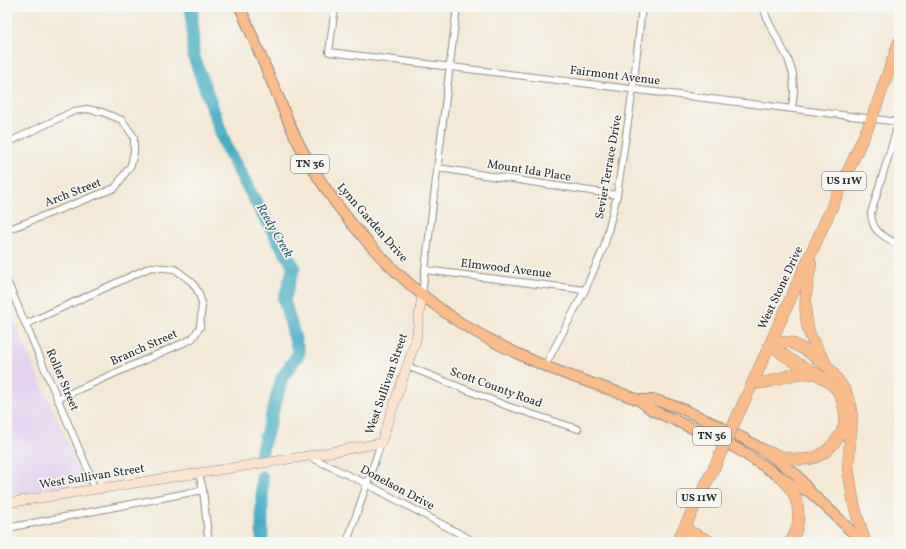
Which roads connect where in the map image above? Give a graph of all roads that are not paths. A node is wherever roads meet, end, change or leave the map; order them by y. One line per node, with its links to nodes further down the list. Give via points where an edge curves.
1 (240, 7): 21 (main road, Lynn Garden Drive / TN 36, via 290,125 322,184 368,242)
2 (335, 7): 7 (street, Fairmont Avenue, via 329,52)
3 (457, 7): 7 (street, West Sullivan Street)
4 (642, 7): 8 (street, Sevier Terrace Drive)
5 (763, 7): 9 (street, via 794,74)
6 (899, 42): 10 (highway, West Stone Drive / US 11W)
7 (450, 66): 8 (street, Fairmont Avenue); 13 (street, West Sullivan Street)
8 (633, 90): 9 (street, Fairmont Avenue); 14 (street, Sevier Terrace Drive)
9 (792, 108): 10 (street, Fairmont Avenue)
10 (872, 118): 11 (street, Fairmont Avenue); 16 (highway, West Stone Drive / US 11W)
11 (899, 122): 17 (street, via 871,213 874,228)
12 (7, 143): 15 (street, Arch Street, via 74,112 88,109 122,120 134,137 131,165 115,188)
13 (438, 168): 14 (street, Mount Ida Place); 18 (street, West Sullivan Street)
14 (617, 195): 20 (street, Sevier Terrace Drive, via 604,247)
15 (7, 230)
16 (816, 244): 23 (highway, West Stone Drive / US 11W); 26 (highway, via 806,298 807,325 814,343)
17 (899, 245)
18 (425, 270): 20 (street, Elmwood Avenue); 21 (street, West Sullivan Street)
19 (7, 281): 22 (street, Roller Street)
20 (585, 290): 25 (street, Sevier Terrace Drive)
21 (422, 294): 24 (street, West Sullivan Street, via 416,340); 25 (main road, Lynn Garden Drive / TN 36, via 462,324)
22 (26, 324): 29 (street, Roller Street); 29 (street, Branch Street, via 151,267 176,269 192,282 199,293 202,304 200,327 192,340)
23 (771, 342): 26 (highway, via 790,342 807,351); 27 (highway, via 783,355); 28 (highway, West Stone Drive / US 11W)
24 (407, 366): 31 (street, Scott County Road, via 507,406); 32 (street, West Sullivan Street)
25 (545, 366): 30 (main road, Lynn Garden Drive / TN 36)
26 (830, 369): 50 (highway, via 846,392 850,404 852,418 848,467 854,505)
27 (822, 379): 28 (highway, via 794,373); 33 (highway, via 839,393 844,406 843,428 835,443 823,454 808,459 791,459)
28 (752, 384): 43 (highway, West Stone Drive / US 11W, bridge)
29 (57, 399): 38 (street, Roller Street)
30 (639, 400): 33 (main road, Lynn Garden Drive / TN 36, via 655,400 680,408 724,428); 36 (main road, Lynn Garden Drive / TN 36, via 652,410 736,448)
31 (578, 429)
32 (381, 443): 34 (street, West Sullivan Street); 37 (street)
33 (762, 450): 40 (main road, Lynn Garden Drive / TN 36, via 797,475)
34 (308, 456): 35 (street, West Sullivan Street); 37 (street, Donelson Drive)
35 (199, 473): 38 (street, West Sullivan Street); 39 (street)
36 (782, 478): 40 (main road, Lynn Garden Drive / TN 36); 49 (highway, via 794,494 798,508 798,523)
37 (367, 484): 45 (street); 46 (street, Donelson Drive)
38 (94, 489): 41 (street, West Sullivan Street)
39 (203, 490): 42 (street); 44 (street, via 208,536)
40 (810, 492): 50 (main road, Lynn Garden Drive / TN 36)
41 (7, 503)
42 (7, 528)
43 (684, 529): 47 (highway, West Stone Drive / US 11W); 48 (highway)
44 (206, 542)
45 (347, 542)
46 (475, 542)
47 (677, 542)
48 (711, 542)
49 (790, 542)
50 (864, 542)

